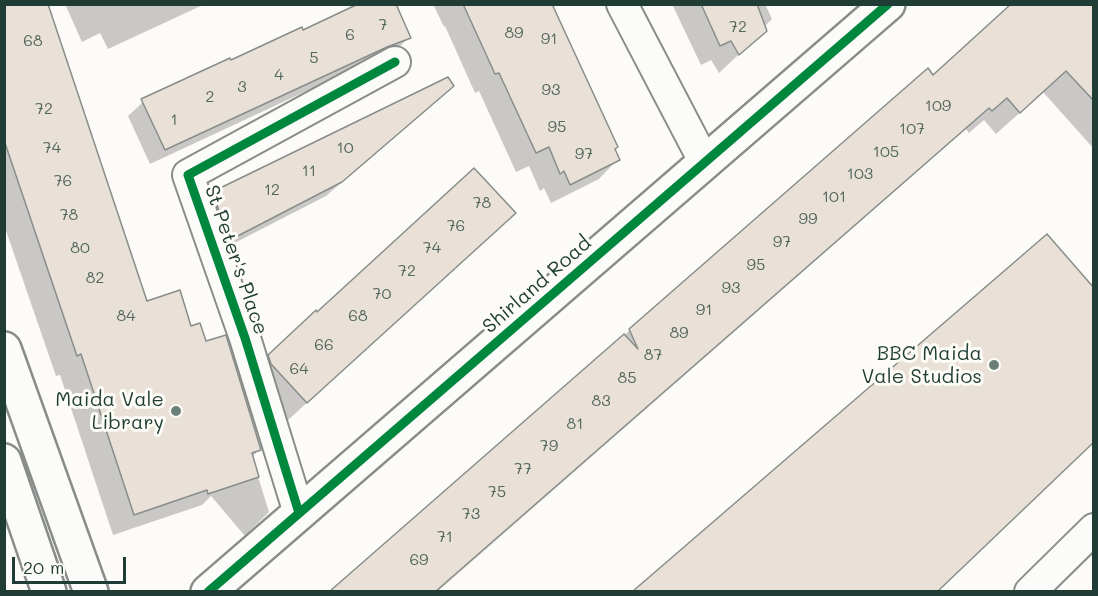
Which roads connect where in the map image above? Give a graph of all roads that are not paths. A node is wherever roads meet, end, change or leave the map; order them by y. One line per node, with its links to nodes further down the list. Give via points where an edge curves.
1 (622, 4): 4 (street)
2 (888, 4): 4 (main road, Shirland Road)
3 (395, 62): 7 (street, St Peter's Place, via 188,175 245,338)
4 (705, 164): 7 (main road, Shirland Road)
5 (4, 349): 10 (main road)
6 (4, 461): 9 (main road)
7 (299, 513): 11 (main road, Shirland Road)
8 (1094, 530): 12 (street)
9 (49, 591)
10 (91, 591)
11 (208, 591)
12 (1030, 591)

